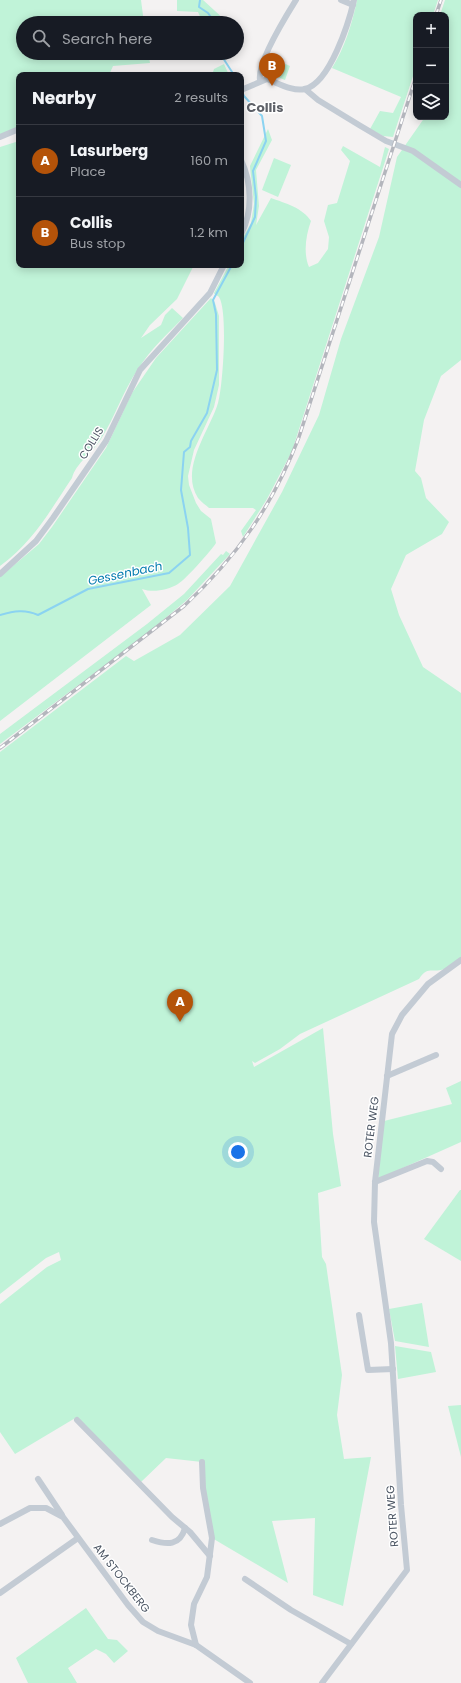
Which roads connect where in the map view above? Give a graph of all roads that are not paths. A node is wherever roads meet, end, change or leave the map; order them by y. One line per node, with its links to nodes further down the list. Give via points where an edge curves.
1 (296, 0): 4 (street, via 276,33 260,71)
2 (341, 0): 3 (street)
3 (353, 2): 6 (street, via 346,30 334,58 320,79)
4 (260, 80): 5 (street); 6 (street, via 267,79 285,86)
5 (244, 88)
6 (305, 89): 10 (street, via 318,100 386,141 412,151)
7 (16, 130): 8 (street)
8 (0, 137)
9 (244, 173): 11 (street, via 250,199 248,222)
10 (461, 185)
11 (244, 229)
12 (222, 268): 13 (street, COLLIS, via 210,293 140,370 106,441 53,518 36,540)
13 (0, 574)
14 (461, 960): 16 (street, ROTER WEG, via 428,984 402,1015 392,1034)
15 (436, 1055): 16 (street)
16 (387, 1076): 18 (street, ROTER WEG)
17 (441, 1169): 18 (street, via 433,1162 427,1161)
18 (375, 1182): 20 (street, ROTER WEG, via 374,1222)
19 (359, 1315): 20 (street, via 368,1370)
20 (393, 1369): 32 (street, ROTER WEG, via 407,1570)
21 (77, 1420): 26 (street, via 172,1518)
22 (202, 1462): 29 (street, via 203,1488 212,1538)
23 (38, 1479): 24 (street, AM STOCKBERG)
24 (63, 1517): 25 (street, AM STOCKBERG, via 46,1508 30,1508); 27 (street, AM STOCKBERG)
25 (0, 1524)
26 (186, 1528): 28 (street, via 174,1544); 29 (street)
27 (78, 1538): 31 (street); 33 (street, AM STOCKBERG, via 143,1622)
28 (152, 1540)
29 (210, 1556): 33 (street, via 207,1577 194,1604 191,1625)
30 (245, 1579): 32 (street, via 291,1610)
31 (0, 1593)
32 (352, 1644): 35 (street, ROTER WEG)
33 (196, 1645): 34 (street, AM STOCKBERG)
34 (250, 1683)
35 (322, 1683)

